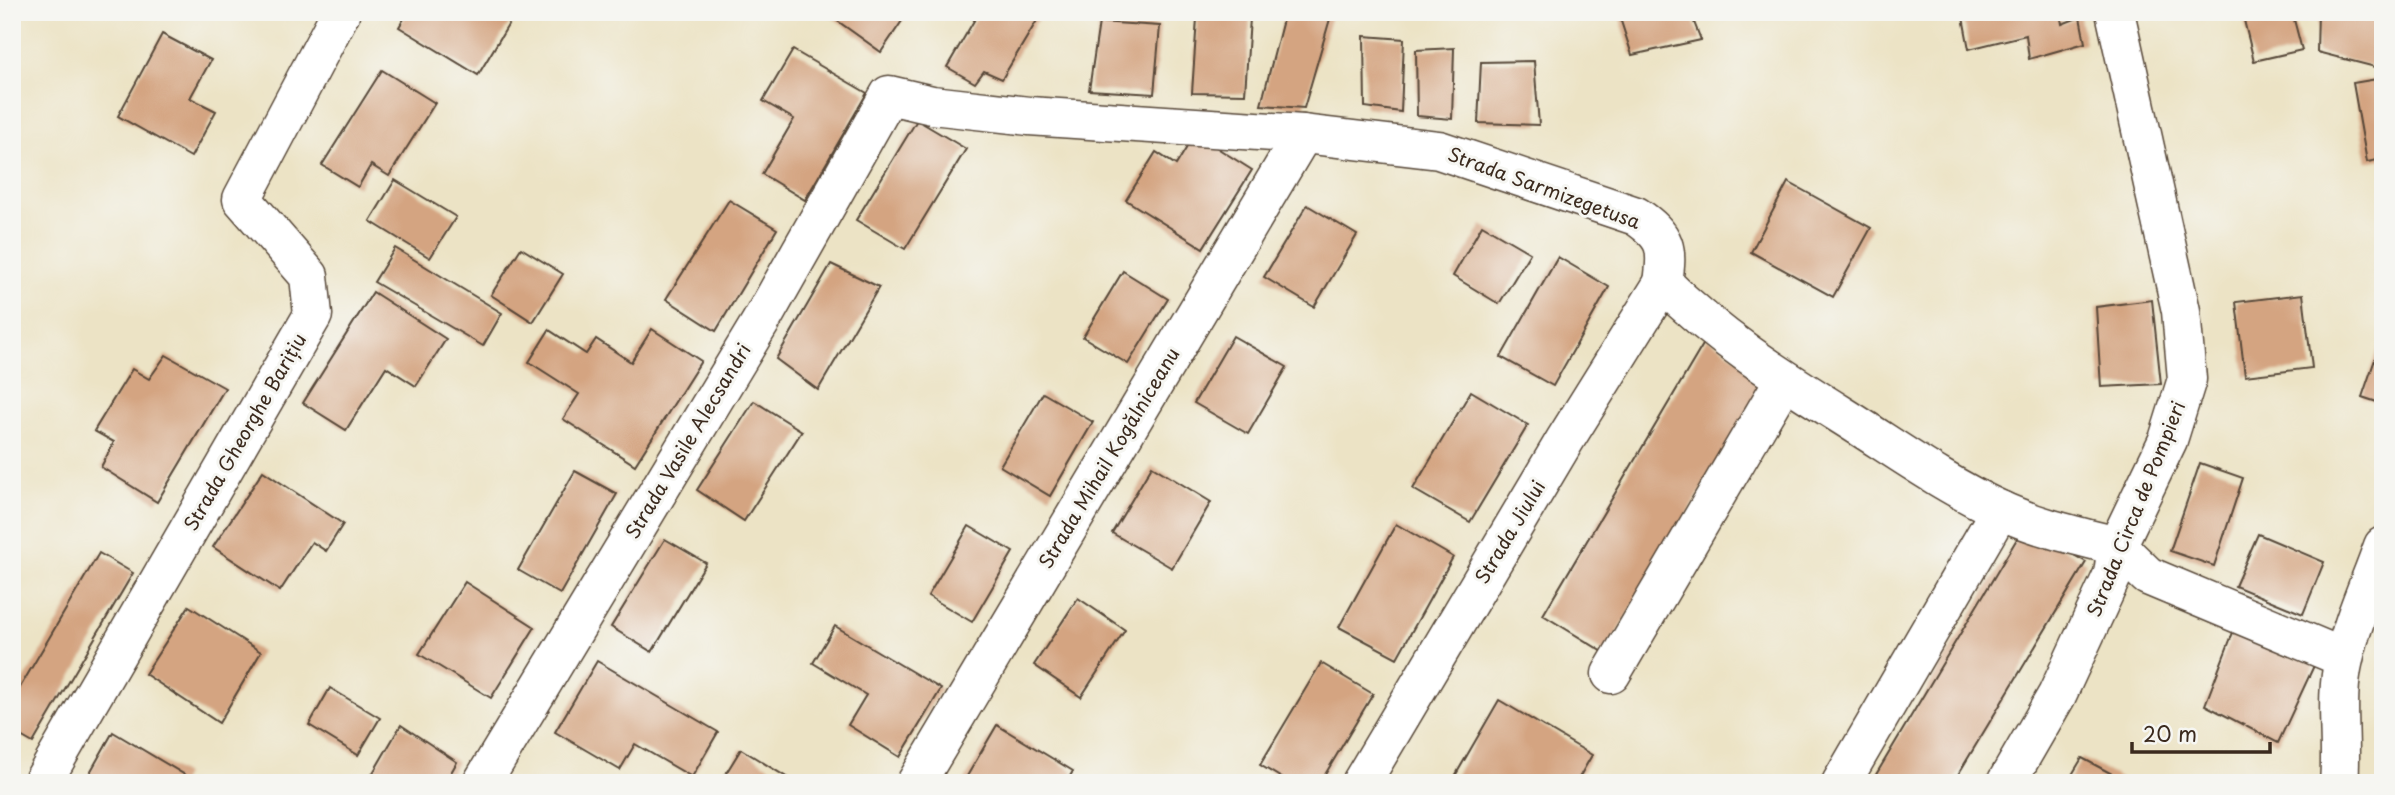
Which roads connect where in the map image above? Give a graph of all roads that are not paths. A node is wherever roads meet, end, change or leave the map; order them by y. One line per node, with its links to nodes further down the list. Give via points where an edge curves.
1 (341, 12): 12 (street, Strada Gheorghe Barițiu, via 242,200 309,276 313,315)
2 (2115, 12): 8 (street, Strada Circa de Pompieri, via 2182,311 2187,379 2168,440)
3 (889, 95): 4 (street, Strada Sarmizegetusa, via 932,105 1029,116); 13 (street, Strada Vasile Alecsandri, via 760,323)
4 (1303, 134): 5 (street, Strada Sarmizegetusa, via 1439,150 1636,216 1655,229 1667,252); 14 (street, Strada Mihail Kogălniceanu)
5 (1663, 283): 6 (street, via 1728,341); 15 (street, Strada Jiului, via 1564,440)
6 (1784, 380): 7 (street); 11 (street)
7 (2000, 510): 8 (street, via 2057,531); 16 (street)
8 (2117, 545): 10 (street, via 2148,576); 17 (street, Strada Circa de Pompieri, via 2113,574 2057,695)
9 (2383, 546): 10 (street)
10 (2344, 658): 18 (street, via 2337,710 2342,754)
11 (1611, 674)
12 (42, 783)
13 (482, 783)
14 (916, 783)
15 (1361, 783)
16 (1841, 783)
17 (2006, 783)
18 (2339, 783)

